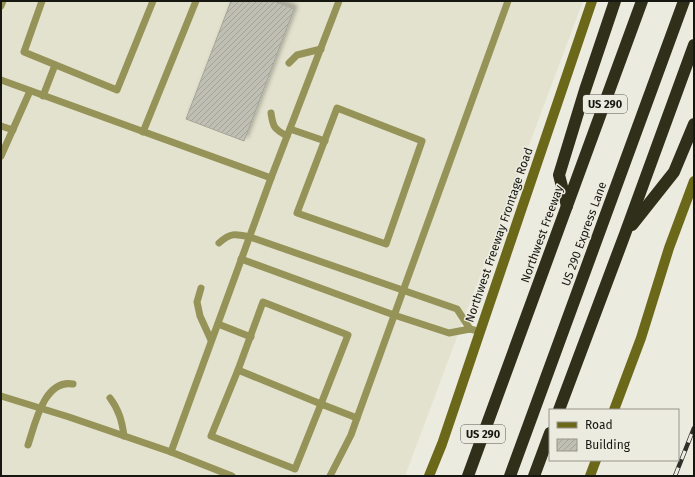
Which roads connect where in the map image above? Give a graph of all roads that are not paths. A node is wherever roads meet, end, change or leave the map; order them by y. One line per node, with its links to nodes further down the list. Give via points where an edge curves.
1 (3, 1): 11 (lane)
2 (42, 1): 15 (lane, via 24,52)
3 (153, 1): 15 (lane, via 117,90)
4 (196, 1): 23 (lane)
5 (339, 1): 13 (lane)
6 (508, 1): 35 (lane)
7 (592, 1): 39 (main road, Northwest Freeway Frontage Road)
8 (615, 1): 29 (highway, via 559,175)
9 (642, 1): 29 (highway, Northwest Freeway / US 290)
10 (684, 1): 60 (highway, US 290 Express Lane)
11 (1, 6)
12 (694, 44): 30 (highway)
13 (321, 49): 14 (lane, via 297,55); 24 (lane)
14 (289, 63)
15 (55, 65): 18 (lane)
16 (1, 80): 17 (lane)
17 (30, 91): 18 (lane); 22 (lane)
18 (43, 96): 23 (lane)
19 (272, 113): 24 (lane, via 272,124 277,130)
20 (694, 124): 30 (highway, via 674,172)
21 (1, 126): 22 (lane)
22 (13, 130): 26 (lane)
23 (143, 132): 27 (lane)
24 (289, 132): 25 (lane); 27 (lane)
25 (325, 141): 25 (lane, via 298,213 386,244 422,140 337,108)
26 (1, 156)
27 (271, 178): 31 (lane)
28 (694, 181): 49 (main road)
29 (567, 206): 59 (highway, Northwest Freeway / US 290)
30 (625, 234): 48 (highway)
31 (250, 237): 32 (lane, via 236,234 226,236); 33 (lane); 35 (lane)
32 (219, 243)
33 (241, 259): 36 (lane); 37 (lane)
34 (201, 288): 41 (lane, via 197,302 200,316)
35 (403, 290): 36 (lane); 38 (lane, via 457,309)
36 (394, 315): 38 (lane, via 449,333); 50 (lane)
37 (218, 324): 40 (lane); 41 (lane)
38 (470, 329): 39 (lane)
39 (480, 332): 58 (main road, Northwest Freeway Frontage Road)
40 (250, 337): 42 (lane); 46 (lane, via 263,302 348,335)
41 (212, 340): 54 (lane)
42 (238, 370): 46 (lane); 46 (lane, via 211,436 295,469)
43 (73, 384): 47 (lane, via 57,386 49,393)
44 (1, 396): 47 (lane)
45 (110, 398): 51 (lane, via 117,407)
46 (321, 404): 50 (lane)
47 (41, 409): 51 (lane); 53 (lane)
48 (559, 409)
49 (614, 409)
50 (357, 418): 57 (lane)
51 (124, 436): 54 (lane)
52 (549, 436): 61 (highway)
53 (28, 445)
54 (170, 452): 56 (lane)
55 (596, 461): 62 (main road)
56 (232, 476)
57 (330, 476)
58 (429, 476)
59 (468, 476)
60 (510, 476)
61 (534, 476)
62 (590, 476)

